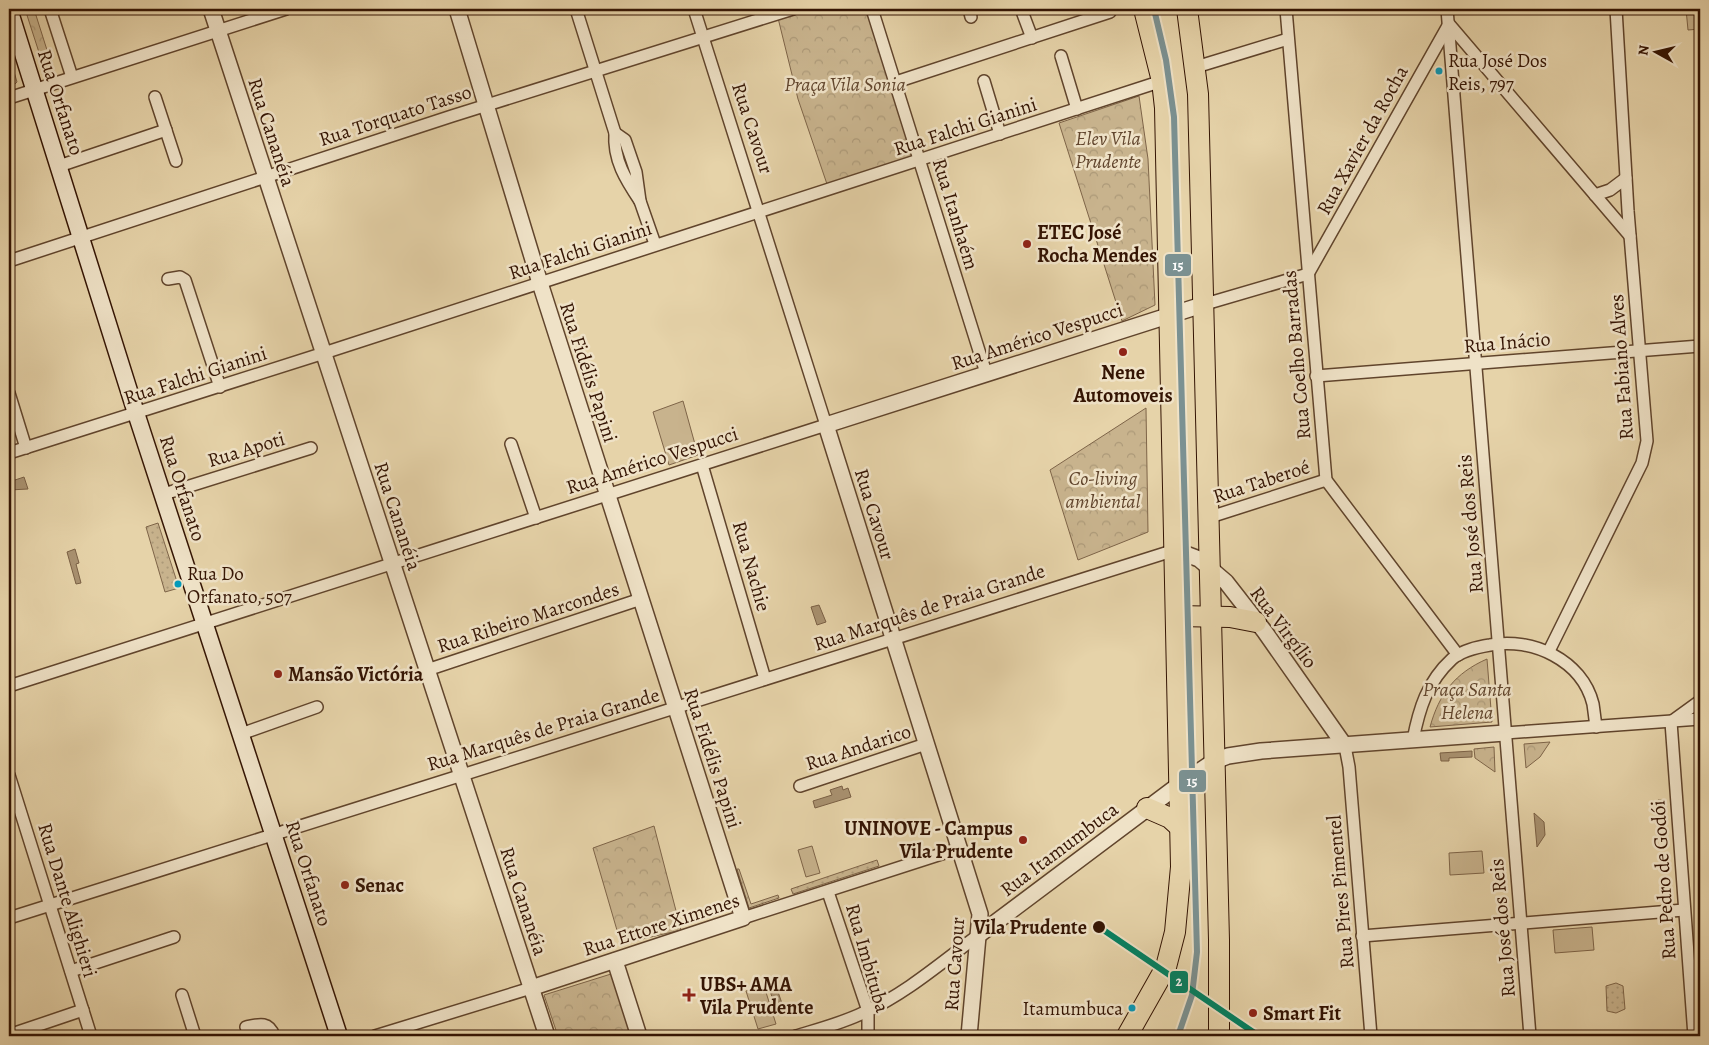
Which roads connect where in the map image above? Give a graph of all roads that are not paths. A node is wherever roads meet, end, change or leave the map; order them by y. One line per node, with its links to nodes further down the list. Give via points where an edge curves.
1 (9, 9): 29 (main road, Rua Orfanato)
2 (50, 9): 25 (street)
3 (211, 9): 18 (street, Rua Cananéia)
4 (286, 9): 18 (street)
5 (457, 9): 32 (street, Rua Fidélis Papini)
6 (576, 9): 24 (street)
7 (694, 9): 19 (street, Rua Cavour)
8 (793, 9): 19 (street, Rua Torquato Tasso)
9 (872, 9): 28 (street, Rua Itanhaém)
10 (1144, 9): 26 (highway)
11 (1286, 9): 21 (street, Rua Coelho Barradas)
12 (1447, 9): 17 (street, Rua José dos Reis)
13 (1616, 9): 40 (street, Rua Fabiano Alves)
14 (1189, 11): 23 (highway)
15 (1110, 12): 20 (street)
16 (1023, 14): 20 (street)
17 (1448, 24): 41 (street); 47 (street, Rua Xavier da Rocha); 55 (street, Rua José dos Reis)
18 (218, 31): 25 (street); 39 (street, Rua Cananéia)
19 (704, 38): 24 (street, Rua Torquato Tasso); 42 (street, Rua Cavour)
20 (1032, 38): 28 (street)
21 (1288, 39): 23 (street); 47 (street, Rua Coelho Barradas)
22 (1061, 56): 33 (street)
23 (1196, 67): 50 (highway)
24 (596, 72): 32 (street, Rua Torquato Tasso); 45 (street, via 615,134 614,147 623,176 640,201)
25 (72, 77): 29 (street)
26 (1162, 80): 33 (street, Rua Falchi Gianini); 51 (highway)
27 (984, 81): 35 (street)
28 (896, 82): 36 (street, Rua Itanhaém)
29 (35, 89): 31 (street); 38 (main road, Rua Orfanato)
30 (156, 97): 34 (street)
31 (9, 98)
32 (487, 105): 39 (street, Rua Torquato Tasso); 49 (street, Rua Fidélis Papini)
33 (1077, 109): 35 (street, Rua Falchi Gianini)
34 (166, 130): 37 (street); 38 (street)
35 (1000, 134): 36 (street, Rua Falchi Gianini)
36 (920, 160): 42 (street, Rua Falchi Gianini); 56 (street, Rua Itanhaém)
37 (176, 161)
38 (59, 166): 44 (main road, Rua Orfanato)
39 (265, 178): 44 (street, Rua Torquato Tasso); 54 (street, Rua Cananéia)
40 (1626, 178): 41 (street, via 1610,190); 43 (street, Rua Fabiano Alves)
41 (1595, 195): 43 (street)
42 (759, 212): 45 (street, Rua Falchi Gianini); 61 (street, Rua Cavour)
43 (1630, 236): 53 (street, Rua Fabiano Alves)
44 (82, 238): 46 (street, Rua Torquato Tasso); 60 (main road, Rua Orfanato)
45 (655, 244): 49 (street, Rua Falchi Gianini)
46 (9, 260)
47 (1308, 274): 50 (street, Rua Américo Vespucci); 57 (street, Rua Coelho Barradas)
48 (168, 279): 58 (street, via 180,277 185,280)
49 (540, 283): 54 (street, Rua Falchi Gianini); 69 (street, Rua Fidélis Papini)
50 (1202, 304): 51 (street, Rua Américo Vespucci); 71 (highway)
51 (1170, 314): 56 (street, Rua Américo Vespucci); 72 (highway)
52 (1700, 346): 53 (street, Rua Inácio)
53 (1640, 350): 55 (street, Rua Inácio); 82 (street, Rua Fabiano Alves, via 1647,441 1642,462)
54 (324, 353): 58 (street, Rua Falchi Gianini); 73 (street, Rua Cananéia)
55 (1476, 364): 57 (street, Rua Inácio); 81 (street, Rua José dos Reis)
56 (986, 373): 61 (street, Rua Américo Vespucci)
57 (1316, 376): 67 (street, Rua Coelho Barradas)
58 (220, 386): 60 (street, Rua Falchi Gianini)
59 (9, 393): 63 (street)
60 (136, 413): 63 (street, Rua Falchi Gianini); 68 (main road, Rua Orfanato)
61 (826, 425): 66 (street, Rua Américo Vespucci); 80 (street, Rua Cavour)
62 (510, 444): 70 (street)
63 (26, 448): 65 (street, Rua Falchi Gianini)
64 (312, 448): 68 (street, Rua Apoti)
65 (9, 453)
66 (702, 465): 69 (street, Rua Américo Vespucci); 85 (street, Rua Nachie)
67 (1326, 480): 71 (street, Rua Taberoé); 83 (street)
68 (164, 494): 79 (main road, Rua Orfanato)
69 (608, 495): 70 (street, Rua Américo Vespucci); 75 (street, Rua Fidélis Papini)
70 (536, 518): 73 (street, Rua Américo Vespucci)
71 (1208, 518): 74 (highway)
72 (1175, 550): 74 (street, Rua Virgílio); 76 (highway); 80 (street, Rua Marquês de Praia Grande)
73 (392, 565): 79 (street, Rua Américo Vespucci); 84 (street, Rua Cananéia)
74 (1209, 566): 77 (highway); 78 (street, Rua Virgílio, via 1226,582)
75 (641, 599): 84 (street, Rua Ribeiro Marcondes); 89 (street, Rua Fidélis Papini)
76 (1176, 616): 77 (highway); 103 (highway)
77 (1210, 616): 78 (highway); 100 (highway)
78 (1256, 622): 93 (street, Rua Virgílio)
79 (206, 624): 86 (street, Rua Américo Vespucci); 95 (main road, Rua Orfanato)
80 (893, 638): 85 (street, Rua Marquês de Praia Grande); 97 (street, Rua Cavour)
81 (1498, 643): 82 (street, via 1516,643); 83 (street, via 1478,646); 94 (street, Rua José dos Reis)
82 (1549, 651): 92 (street, via 1574,671 1585,688 1592,703)
83 (1458, 655): 96 (street, via 1430,687 1420,707)
84 (427, 670): 101 (street, Rua Cananéia)
85 (765, 679): 89 (street, Rua Marquês de Praia Grande)
86 (9, 686)
87 (1700, 701): 91 (street)
88 (317, 707): 95 (street)
89 (676, 707): 101 (street, Rua Marquês de Praia Grande); 113 (street, Rua Fidélis Papini)
90 (1700, 719): 91 (street)
91 (1671, 722): 92 (street); 111 (street, Rua Pedro de Godói)
92 (1596, 727): 94 (street)
93 (1335, 732): 98 (street, Rua Virgílio); 99 (street)
94 (1505, 733): 96 (street, Rua Itamumbuca); 114 (street, Rua José dos Reis)
95 (241, 734): 107 (main road, Rua Orfanato)
96 (1413, 740): 98 (street, Rua Itamumbuca)
97 (926, 744): 104 (street, Rua Andarico); 108 (street, Rua Cavour)
98 (1345, 746): 99 (street, Rua Itamumbuca); 117 (street, Rua Pires Pimentel)
99 (1320, 747): 100 (street, Rua Itamumbuca, via 1244,753)
100 (1213, 762): 103 (street, Rua Itamumbuca); 118 (highway)
101 (461, 774): 107 (street, Rua Marquês de Praia Grande); 121 (street, Rua Cananéia)
102 (9, 775): 110 (street, Rua Dante Alighieri)
103 (1180, 784): 105 (street, Rua Itamumbuca); 106 (highway)
104 (800, 786)
105 (1147, 808): 106 (highway, via 1163,814); 115 (street, Rua Itamumbuca)
106 (1181, 828): 137 (highway, via 1180,898 1171,949 1158,984)
107 (274, 835): 110 (street, Rua Marquês de Praia Grande); 130 (main road, Rua Orfanato)
108 (960, 848): 109 (street, Rua Ettore Ximenes); 115 (street, Rua Cavour, via 980,914)
109 (828, 892): 113 (street, Rua Ettore Ximenes); 124 (street, Rua Imbituba)
110 (50, 903): 112 (street, Rua Marquês de Praia Grande); 120 (street, Rua Dante Alighieri)
111 (1684, 910): 114 (street); 142 (street, Rua Pedro de Godói)
112 (9, 918)
113 (743, 918): 119 (street, Rua Ettore Ximenes)
114 (1520, 922): 117 (street); 141 (street, Rua José dos Reis)
115 (980, 934): 124 (street, Rua Itamumbuca, via 911,986); 136 (street, Rua Cavour)
116 (174, 936): 120 (street)
117 (1362, 936): 140 (street, Rua Pires Pimentel)
118 (1218, 940): 138 (highway); 139 (street, via 1225,951)
119 (615, 961): 121 (street, Rua Ettore Ximenes); 133 (street)
120 (71, 971): 123 (street, Rua Dante Alighieri)
121 (531, 988): 131 (street, Rua Ettore Ximenes); 132 (street, Rua Cananéia)
122 (182, 995): 128 (street)
123 (83, 1010): 126 (street); 127 (street, Rua Dante Alighieri)
124 (868, 1011): 134 (street, Rua Itamumbuca); 135 (street, Rua Imbituba)
125 (246, 1026): 129 (street, via 266,1025)
126 (9, 1035)
127 (91, 1036)
128 (195, 1036)
129 (274, 1036)
130 (339, 1036)
131 (375, 1036)
132 (547, 1036)
133 (639, 1036)
134 (796, 1036)
135 (868, 1036)
136 (969, 1036)
137 (1127, 1036)
138 (1219, 1036)
139 (1228, 1036)
140 (1371, 1036)
141 (1530, 1036)
142 (1694, 1036)

